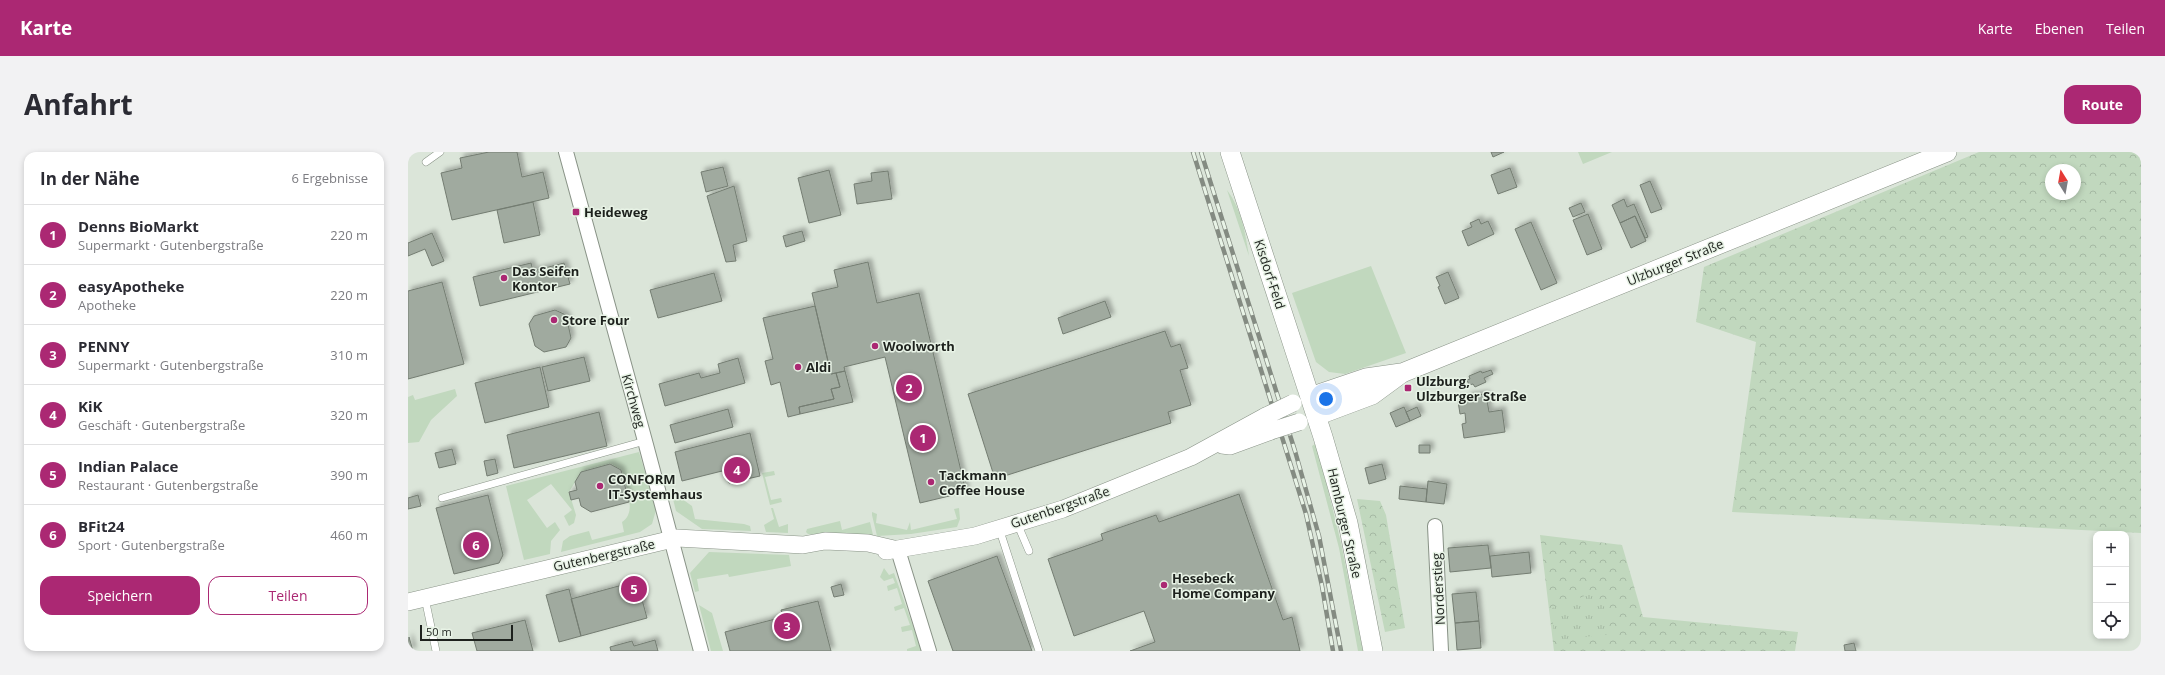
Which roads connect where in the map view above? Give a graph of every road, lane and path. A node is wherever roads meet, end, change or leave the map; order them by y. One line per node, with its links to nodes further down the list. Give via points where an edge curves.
1 (440, 152): 5 (lane)
2 (566, 152): 10 (street, Kirchweg)
3 (1230, 152): 7 (main road, Kisdorf-Feld)
4 (1948, 152): 6 (main road, Ulzburger Straße)
5 (426, 162)
6 (1402, 373): 7 (main road, Ulzburger Straße, via 1366,378); 8 (main road, Ulzburger Straße, via 1372,395)
7 (1301, 400): 8 (main road, Hamburger Straße); 9 (street, Gutenbergstraße, bridge)
8 (1316, 416): 9 (street, Gutenbergstraße, bridge, via 1299,422); 24 (main road, Hamburger Straße, via 1348,523)
9 (1268, 424): 12 (street, Gutenbergstraße, via 1230,446 1216,444 1122,486)
10 (645, 441): 11 (lane); 15 (street, Kirchweg)
11 (442, 498)
12 (1017, 523): 14 (street, Gutenbergstraße); 17 (lane)
13 (1435, 526): 25 (street, Norderstieg)
14 (999, 528): 16 (street, Gutenbergstraße, via 975,536); 23 (lane)
15 (672, 539): 16 (street, Gutenbergstraße, via 803,545 868,554); 18 (street, Gutenbergstraße); 21 (street, Kirchweg)
16 (898, 550): 22 (street)
17 (1029, 551)
18 (425, 598): 19 (street, Gutenbergstraße); 20 (lane)
19 (408, 602)
20 (436, 651)
21 (700, 651)
22 (929, 651)
23 (1039, 651)
24 (1373, 651)
25 (1441, 651)

